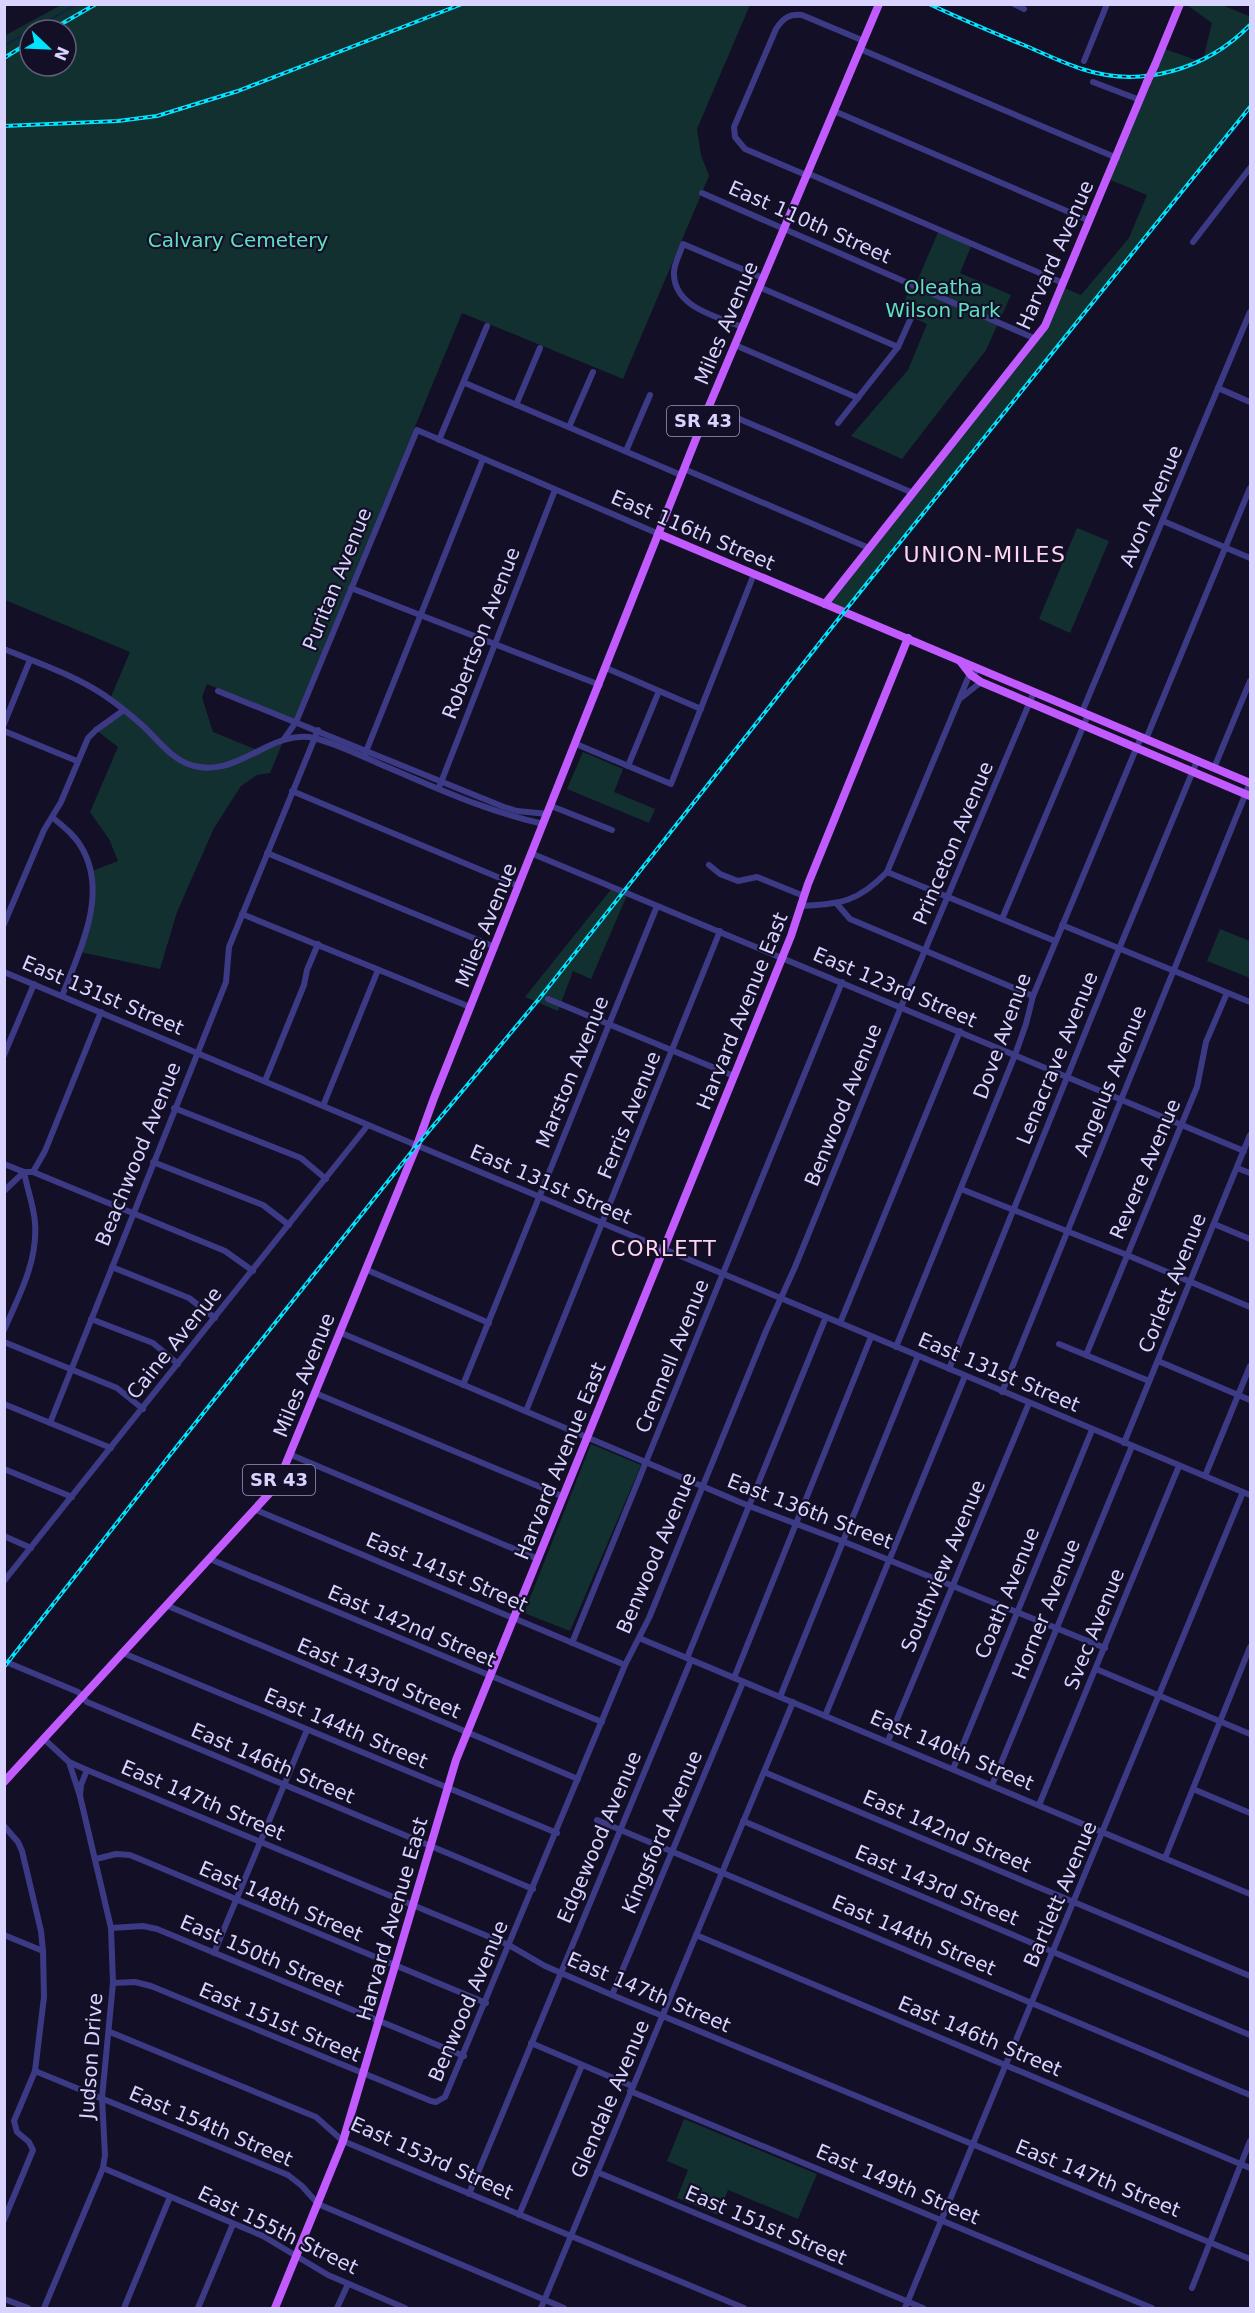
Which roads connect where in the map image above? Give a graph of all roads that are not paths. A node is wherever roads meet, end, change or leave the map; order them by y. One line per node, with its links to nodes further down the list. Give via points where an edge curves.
1 (879, 4): 6 (main road, Miles Avenue / SR 43)
2 (1014, 4): 5 (street)
3 (1107, 4): 7 (street)
4 (1180, 4): 9 (main road, Harvard Avenue, bridge)
5 (1024, 9)
6 (862, 45): 10 (main road, Miles Avenue / SR 43); 11 (street); 13 (street, via 802,15 791,14 783,19 734,127 735,137 745,149)
7 (1084, 61)
8 (1093, 82): 9 (street)
9 (1140, 100): 11 (main road, Harvard Avenue)
10 (834, 111): 13 (main road, Miles Avenue / SR 43); 15 (street)
11 (1117, 158): 15 (main road, Harvard Avenue)
12 (1251, 168): 17 (street)
13 (807, 174): 16 (main road, Miles Avenue / SR 43); 19 (street)
14 (702, 193): 16 (street, East 110th Street)
15 (1090, 221): 19 (main road, Harvard Avenue)
16 (784, 228): 18 (main road, Miles Avenue / SR 43); 24 (street, East 110th Street)
17 (1192, 242)
18 (761, 282): 23 (main road, Miles Avenue / SR 43); 23 (street, via 683,244 674,268 678,292 695,307); 26 (street)
19 (1064, 283): 24 (main road, Harvard Avenue)
20 (1251, 312): 30 (street, Avon Avenue)
21 (910, 318): 26 (street)
22 (488, 326): 29 (street)
23 (742, 327): 25 (main road, Miles Avenue / SR 43)
24 (1037, 339): 45 (main road, Harvard Avenue)
25 (735, 345): 32 (street); 35 (main road, Miles Avenue / SR 43)
26 (898, 346): 32 (street)
27 (540, 348): 34 (street)
28 (593, 372): 37 (street)
29 (465, 383): 34 (street); 39 (street)
30 (1218, 388): 33 (street); 46 (street, Avon Avenue)
31 (650, 395): 40 (street)
32 (858, 398): 36 (street)
33 (1251, 402)
34 (516, 405): 37 (street)
35 (709, 406): 42 (main road, Miles Avenue / SR 43); 45 (street)
36 (838, 423)
37 (569, 427): 40 (street)
38 (417, 429): 39 (street, East 116th Street); 52 (street, Puritan Avenue)
39 (439, 440): 41 (street, East 116th Street)
40 (626, 451): 42 (street)
41 (483, 459): 44 (street, East 116th Street); 54 (street)
42 (683, 472): 47 (main road, Miles Avenue / SR 43); 48 (street)
43 (1251, 488): 49 (street, Dove Avenue)
44 (555, 490): 47 (street, East 116th Street); 56 (street, Robertson Avenue)
45 (913, 493): 48 (main road, Harvard Avenue)
46 (1163, 521): 49 (street); 73 (street, Avon Avenue)
47 (659, 534): 51 (main road, East 116th Street); 60 (main road, Miles Avenue / SR 43)
48 (869, 548): 53 (main road, Harvard Avenue)
49 (1225, 548): 50 (street); 80 (street, Dove Avenue)
50 (1251, 558)
51 (754, 574): 53 (main road, East 116th Street); 71 (street)
52 (351, 588): 54 (street); 74 (street, Puritan Avenue)
53 (825, 604): 55 (main road, East 116th Street)
54 (422, 615): 56 (street); 84 (street)
55 (908, 638): 58 (main road, East 116th Street); 104 (main road, Harvard Avenue East)
56 (494, 644): 65 (street); 90 (street, Robertson Avenue)
57 (4, 649): 59 (street)
58 (958, 659): 61 (main road, East 116th Street); 62 (main road)
59 (30, 660): 72 (street, via 103,694); 75 (street)
60 (606, 668): 65 (main road, Miles Avenue / SR 43); 66 (street)
61 (987, 671): 62 (street); 68 (main road, East 116th Street)
62 (969, 677): 64 (main road); 69 (street)
63 (1251, 681): 88 (street)
64 (981, 682): 69 (street); 70 (main road)
65 (600, 685): 82 (main road, Miles Avenue / SR 43)
66 (659, 690): 71 (street); 87 (street)
67 (218, 691): 74 (street)
68 (1034, 692): 70 (street, Princeton Avenue); 73 (main road, East 116th Street)
69 (958, 701): 102 (street)
70 (1029, 702): 76 (main road); 105 (street, Princeton Avenue)
71 (701, 709): 87 (street, via 671,784)
72 (124, 710): 81 (street, via 164,748 188,764 237,763); 85 (street, via 88,738)
73 (1085, 714): 76 (street, Avon Avenue); 80 (main road, East 116th Street)
74 (296, 722): 77 (street); 81 (street, Puritan Avenue)
75 (4, 724)
76 (1083, 725): 83 (main road); 110 (street, Avon Avenue)
77 (318, 730): 79 (street, Beachwood Avenue); 84 (street)
78 (4, 731): 85 (street)
79 (314, 738): 81 (street); 84 (street); 93 (street, Beachwood Avenue)
80 (1144, 738): 83 (street, Dove Avenue); 86 (main road, East 116th Street)
81 (284, 739)
82 (576, 744): 87 (street); 95 (main road, Miles Avenue / SR 43)
83 (1137, 748): 89 (main road); 112 (street, Dove Avenue)
84 (365, 754): 90 (street); 92 (street)
85 (77, 761): 96 (street)
86 (1197, 761): 88 (main road, East 116th Street); 89 (street, Lenacrave Avenue)
87 (628, 766)
88 (1214, 768): 91 (main road, East 116th Street)
89 (1193, 771): 94 (main road); 117 (street, Lenacrave Avenue)
90 (441, 781): 92 (street, Robertson Avenue); 95 (street, via 517,811)
91 (1250, 783): 94 (street, Angelus Avenue)
92 (438, 788): 97 (street, via 506,816)
93 (292, 791): 99 (street, Beachwood Avenue); 103 (street)
94 (1248, 795): 121 (street, Angelus Avenue)
95 (550, 810): 97 (main road, Miles Avenue / SR 43); 98 (street)
96 (52, 817): 111 (street); 126 (street, via 72,834 92,871 85,939)
97 (544, 825): 100 (main road, Miles Avenue / SR 43)
98 (612, 830)
99 (267, 853): 109 (street, Beachwood Avenue); 116 (street)
100 (532, 854): 103 (main road, Miles Avenue / SR 43); 107 (street, East 123rd Street)
101 (709, 865): 104 (street, via 738,881 757,877)
102 (887, 872): 105 (street); 106 (street, via 863,893)
103 (519, 886): 116 (main road, Miles Avenue / SR 43)
104 (804, 896): 108 (main road, Harvard Avenue East)
105 (948, 897): 110 (street); 118 (street, Princeton Avenue)
106 (837, 904): 108 (street); 118 (street, via 850,919)
107 (657, 906): 113 (street, East 123rd Street); 133 (street, Marston Avenue)
108 (801, 906): 119 (main road, Harvard Avenue East)
109 (242, 914): 115 (street); 136 (street, Beachwood Avenue, via 229,947 226,982)
110 (1002, 919): 114 (street)
111 (4, 924)
112 (1062, 925): 114 (street, Dove Avenue); 117 (street)
113 (720, 931): 119 (street, East 123rd Street); 135 (street, Ferris Avenue)
114 (1055, 941): 127 (street, Dove Avenue)
115 (318, 944): 120 (street); 141 (street)
116 (495, 946): 130 (main road, Miles Avenue / SR 43)
117 (1119, 949): 121 (street); 140 (street, Lenacrave Avenue)
118 (926, 950): 127 (street); 131 (street, Princeton Avenue)
119 (782, 957): 123 (street, East 123rd Street); 139 (main road, Harvard Avenue East)
120 (378, 970): 130 (street); 143 (street)
121 (1173, 971): 125 (street); 142 (street, Angelus Avenue)
122 (4, 972): 124 (street, East 131st Street)
123 (842, 982): 131 (street, East 123rd Street); 172 (street, Crennell Avenue)
124 (34, 984): 126 (street, East 131st Street); 137 (street)
125 (1227, 993): 129 (street); 145 (street, Revere Avenue, via 1206,1042 1197,1088)
126 (62, 996): 132 (street, East 131st Street)
127 (1033, 996): 138 (street, Dove Avenue)
128 (548, 999): 133 (street)
129 (1251, 1002)
130 (470, 1007): 148 (main road, Miles Avenue / SR 43)
131 (901, 1007): 134 (street, East 123rd Street); 174 (street, Benwood Avenue)
132 (101, 1012): 136 (street, East 131st Street); 154 (street)
133 (609, 1024): 135 (street); 159 (street, Marston Avenue)
134 (960, 1031): 138 (street, East 123rd Street); 180 (street)
135 (672, 1052): 139 (street); 162 (street, Ferris Avenue)
136 (197, 1053): 141 (street, East 131st Street); 144 (street, Beachwood Avenue)
137 (4, 1055)
138 (1015, 1055): 140 (street, East 123rd Street); 157 (street, Dove Avenue)
139 (734, 1076): 167 (main road, Harvard Avenue East)
140 (1067, 1077): 142 (street, East 123rd Street); 160 (street, Lenacrave Avenue)
141 (264, 1081): 143 (street, East 131st Street)
142 (1120, 1098): 145 (street, East 123rd Street); 165 (street, Angelus Avenue)
143 (323, 1106): 146 (street, East 131st Street)
144 (174, 1108): 150 (street, Beachwood Avenue); 156 (street, via 301,1158)
145 (1182, 1124): 149 (street, East 123rd Street); 168 (street, Revere Avenue)
146 (368, 1125): 148 (street, East 131st Street); 156 (street, Caine Avenue)
147 (1251, 1135): 149 (street, Corlett Avenue)
148 (417, 1145): 159 (street, East 131st Street); 170 (main road, Miles Avenue / SR 43)
149 (1244, 1150): 152 (street, Corlett Avenue)
150 (153, 1162): 161 (street, Beachwood Avenue); 164 (street, via 263,1205)
151 (4, 1164): 153 (street)
152 (1237, 1168): 155 (street); 163 (street, Corlett Avenue)
153 (24, 1172): 154 (street); 158 (street); 181 (street, via 35,1223 35,1244 31,1267)
154 (33, 1172): 161 (street)
155 (1251, 1173)
156 (326, 1179): 164 (street, Caine Avenue)
157 (961, 1189): 160 (street); 186 (street, Dove Avenue)
158 (4, 1191)
159 (540, 1197): 162 (street, East 131st Street); 179 (street, Marston Avenue)
160 (1014, 1210): 165 (street); 192 (street, Lenacrave Avenue)
161 (133, 1214): 169 (street, Beachwood Avenue); 171 (street, via 225,1251)
162 (602, 1223): 167 (street, East 131st Street); 204 (street, Ferris Avenue)
163 (1214, 1224): 166 (street); 173 (street, Corlett Avenue)
164 (289, 1225): 171 (street, Caine Avenue)
165 (1067, 1231): 168 (street); 197 (street, Angelus Avenue)
166 (1251, 1239)
167 (664, 1249): 172 (street, East 131st Street); 207 (main road, Harvard Avenue East)
168 (1127, 1255): 173 (street); 187 (street, Revere Avenue)
169 (112, 1267): 177 (street, via 189,1298); 178 (street, Beachwood Avenue)
170 (365, 1269): 179 (street); 182 (main road, Miles Avenue / SR 43)
171 (253, 1271): 177 (street, Caine Avenue)
172 (723, 1274): 174 (street, East 131st Street); 212 (street, Crennell Avenue)
173 (1190, 1282): 175 (street); 189 (street, Corlett Avenue)
174 (781, 1299): 176 (street, East 131st Street); 216 (street, Benwood Avenue)
175 (1251, 1307)
176 (826, 1317): 180 (street, East 131st Street); 221 (street, Edgewood Avenue)
177 (214, 1318): 190 (street, Caine Avenue)
178 (91, 1319): 190 (street, via 153,1343); 193 (street, Beachwood Avenue)
179 (489, 1323): 196 (street, Marston Avenue)
180 (840, 1323): 183 (street, East 131st Street)
181 (4, 1330)
182 (339, 1332): 196 (street, East 136th Street); 198 (main road, Miles Avenue / SR 43)
183 (871, 1336): 186 (street, East 131st Street); 223 (street)
184 (4, 1342): 193 (street)
185 (1059, 1344): 187 (street)
186 (896, 1347): 188 (street, East 131st Street)
187 (1086, 1355): 195 (street)
188 (918, 1356): 192 (street, East 131st Street); 225 (street)
189 (1158, 1361): 195 (street, Corlett Avenue); 199 (street)
190 (178, 1364): 203 (street, Caine Avenue)
191 (1251, 1366): 199 (street)
192 (949, 1369): 194 (street, East 131st Street)
193 (70, 1370): 203 (street, via 117,1388); 205 (street, Beachwood Avenue)
194 (965, 1376): 197 (street, East 131st Street); 229 (street)
195 (1149, 1381): 208 (street, Corlett Avenue)
196 (463, 1384): 204 (street, East 136th Street)
197 (1002, 1392): 201 (street, East 131st Street)
198 (315, 1393): 211 (main road, Miles Avenue / SR 43); 220 (street)
199 (1239, 1395): 200 (street); 215 (street)
200 (1251, 1400)
201 (1029, 1403): 206 (street, East 131st Street); 231 (street, Southview Avenue)
202 (4, 1404): 205 (street)
203 (142, 1408): 210 (street, Caine Avenue)
204 (526, 1411): 207 (street, East 136th Street)
205 (50, 1423): 210 (street)
206 (1092, 1430): 208 (street, East 131st Street); 233 (street, Coath Avenue)
207 (588, 1438): 212 (street, East 136th Street); 220 (main road, Harvard Avenue East)
208 (1124, 1443): 209 (street, East 131st Street)
209 (1132, 1446): 213 (street, East 131st Street); 235 (street, Horner Avenue)
210 (111, 1448): 219 (street, Caine Avenue)
211 (289, 1454): 222 (main road, Miles Avenue / SR 43, via 277,1485); 227 (street)
212 (647, 1462): 216 (street, East 136th Street); 237 (street, Crennell Avenue)
213 (1179, 1466): 215 (street, East 131st Street); 239 (street, Svec Avenue)
214 (4, 1469): 219 (street)
215 (1205, 1476): 217 (street, East 131st Street)
216 (703, 1486): 221 (street, East 136th Street); 236 (street, Benwood Avenue)
217 (1243, 1492): 218 (street, East 131st Street); 248 (street, Bartlett Avenue)
218 (1251, 1495)
219 (72, 1497): 226 (street, Caine Avenue)
220 (564, 1497): 227 (main road, Harvard Avenue East)
221 (749, 1506): 223 (street, East 136th Street); 241 (street, Edgewood Avenue)
222 (256, 1510): 228 (main road, Miles Avenue / SR 43); 234 (street, East 141st Street)
223 (796, 1523): 225 (street, East 136th Street); 246 (street)
224 (4, 1536): 226 (street)
225 (843, 1542): 229 (street, East 136th Street); 250 (street)
226 (32, 1548): 230 (street, Caine Avenue)
227 (538, 1558): 234 (main road, Harvard Avenue East)
228 (210, 1559): 232 (main road, Miles Avenue / SR 43); 245 (street, East 142nd Street)
229 (890, 1560): 231 (street, East 136th Street); 252 (street)
230 (4, 1581)
231 (953, 1586): 233 (street, East 136th Street); 259 (street, Southview Avenue)
232 (168, 1606): 240 (main road, Miles Avenue / SR 43); 256 (street, East 143rd Street)
233 (1017, 1612): 235 (street, East 136th Street); 261 (street, Coath Avenue)
234 (514, 1618): 237 (street, East 141st Street); 245 (main road, Harvard Avenue East)
235 (1056, 1628): 239 (street, East 136th Street); 268 (street, Horner Avenue)
236 (639, 1638): 241 (street, East 140th Street); 243 (street, Benwood Avenue)
237 (573, 1643): 243 (street, East 141st Street)
238 (1251, 1647): 253 (street)
239 (1105, 1648): 244 (street, Svec Avenue)
240 (123, 1653): 249 (main road, Miles Avenue / SR 43); 255 (street, East 144th Street)
241 (689, 1659): 246 (street, East 140th Street); 277 (street, Edgewood Avenue)
242 (4, 1661): 249 (street, East 146th Street)
243 (625, 1665): 254 (street, Benwood Avenue)
244 (1096, 1669): 248 (street); 272 (street, Svec Avenue)
245 (489, 1676): 254 (street, East 142nd Street); 256 (main road, Harvard Avenue East)
246 (734, 1678): 247 (street, East 140th Street)
247 (742, 1682): 250 (street, East 140th Street); 282 (street, Kingsford Avenue)
248 (1160, 1696): 253 (street); 278 (street, Bartlett Avenue)
249 (83, 1697): 258 (main road, Miles Avenue / SR 43); 267 (street, East 146th Street)
250 (780, 1697): 251 (street, East 140th Street)
251 (793, 1702): 252 (street, East 140th Street); 263 (street, Glendale Avenue)
252 (825, 1716): 259 (street, East 140th Street)
253 (1220, 1721): 257 (street); 270 (street)
254 (602, 1722): 264 (street, Benwood Avenue)
255 (307, 1730): 267 (street); 269 (street, East 144th Street)
256 (466, 1733): 264 (street, East 143rd Street); 269 (main road, Harvard Avenue East)
257 (1251, 1734)
258 (44, 1739): 260 (street, East 147th Street); 265 (main road, Miles Avenue / SR 43)
259 (888, 1741): 261 (street, East 140th Street)
260 (69, 1762): 262 (street, East 147th Street); 266 (street, Judson Drive)
261 (953, 1768): 268 (street, East 140th Street)
262 (85, 1769): 266 (street); 271 (street, Judson Drive); 280 (street, East 147th Street)
263 (764, 1772): 275 (street, Glendale Avenue); 289 (street, East 142nd Street)
264 (578, 1779): 279 (street, Benwood Avenue)
265 (4, 1782)
266 (75, 1784): 271 (street, Judson Drive)
267 (283, 1785): 280 (street); 281 (street, East 146th Street)
268 (992, 1785): 272 (street, East 140th Street)
269 (447, 1788): 279 (street, East 144th Street); 281 (main road, Harvard Avenue East)
270 (1193, 1789): 273 (street); 283 (street)
271 (80, 1796): 284 (street, Judson Drive)
272 (1040, 1805): 278 (street, East 140th Street)
273 (1251, 1813)
274 (597, 1820): 277 (street, East 144th Street)
275 (743, 1821): 285 (street, Glendale Avenue); 296 (street, East 143rd Street)
276 (4, 1826): 295 (street, via 22,1851)
277 (620, 1829): 282 (street, East 144th Street); 299 (street, Edgewood Avenue)
278 (1104, 1832): 283 (street, East 140th Street); 289 (street, Bartlett Avenue)
279 (557, 1833): 286 (street, Benwood Avenue)
280 (259, 1842): 288 (street); 290 (street, East 147th Street)
281 (431, 1845): 286 (street, East 146th Street); 290 (main road, Harvard Avenue East)
282 (672, 1851): 285 (street, East 144th Street); 302 (street, Kingsford Avenue)
283 (1165, 1858): 287 (street, East 140th Street)
284 (96, 1859): 288 (street, East 148th Street, via 129,1855); 291 (street, Judson Drive)
285 (723, 1872): 293 (street, Glendale Avenue); 303 (street, East 144th Street)
286 (533, 1888): 294 (street, Benwood Avenue)
287 (1251, 1894)
288 (236, 1900): 297 (street); 298 (street, East 148th Street)
289 (1075, 1902): 296 (street, Bartlett Avenue); 300 (street, East 142nd Street)
290 (412, 1905): 294 (street, East 147th Street); 298 (main road, Harvard Avenue East)
291 (111, 1928): 297 (street, East 150th Street, via 158,1929); 301 (street, Judson Drive)
292 (4, 1935): 295 (street)
293 (696, 1935): 305 (street, Glendale Avenue); 311 (street, East 146th Street)
294 (509, 1945): 299 (street, East 147th Street); 304 (street, Benwood Avenue)
295 (43, 1951): 313 (street, via 44,1997)
296 (1053, 1952): 303 (street, Bartlett Avenue); 308 (street, East 143rd Street)
297 (214, 1953): 306 (street, East 150th Street)
298 (395, 1966): 304 (street, East 148th Street); 306 (main road, Harvard Avenue East)
299 (561, 1973): 302 (street, East 147th Street); 309 (street, Edgewood Avenue)
300 (1251, 1976)
301 (113, 1983): 307 (street, Judson Drive); 314 (street, East 151st Street, via 151,1986)
302 (612, 1995): 305 (street, East 147th Street)
303 (1032, 2002): 311 (street, Bartlett Avenue); 316 (street, East 144th Street)
304 (486, 2003): 310 (street, Benwood Avenue)
305 (663, 2016): 315 (street, Glendale Avenue); 321 (street, East 147th Street)
306 (379, 2022): 310 (street, East 150th Street); 314 (main road, Harvard Avenue East)
307 (110, 2032): 317 (street, Judson Drive); 319 (street, East 153rd Street, via 316,2117)
308 (1251, 2035)
309 (531, 2043): 312 (street, East 149th Street); 326 (street, Edgewood Avenue)
310 (464, 2056): 318 (street, Benwood Avenue, via 445,2097)
311 (1006, 2064): 321 (street, Bartlett Avenue); 322 (street, East 146th Street)
312 (582, 2065): 315 (street, East 149th Street); 329 (street)
313 (35, 2071): 317 (street, East 154th Street); 330 (street, via 14,2121 17,2132 32,2146 32,2153)
314 (364, 2075): 318 (street, East 151st Street); 319 (main road, Harvard Avenue East)
315 (631, 2089): 325 (street, Glendale Avenue); 331 (street, East 149th Street)
316 (1251, 2095)
317 (102, 2098): 323 (street, Judson Drive); 328 (street, East 154th Street, via 288,2175)
318 (431, 2102)
319 (343, 2141): 326 (street, East 153rd Street); 328 (main road, Harvard Avenue East)
320 (1251, 2141): 322 (street)
321 (973, 2145): 331 (street, Bartlett Avenue); 334 (street, East 147th Street)
322 (1241, 2164): 324 (street, East 146th Street); 334 (street)
323 (103, 2168): 327 (street, East 155th Street); 344 (street, Judson Drive)
324 (1251, 2168)
325 (597, 2172): 333 (street, Glendale Avenue); 341 (street, East 151st Street)
326 (469, 2194): 329 (street, East 153rd Street)
327 (170, 2197): 332 (street, East 155th Street); 345 (street)
328 (318, 2204): 335 (main road, Harvard Avenue East); 340 (street, East 154th Street)
329 (519, 2215): 333 (street, East 153rd Street)
330 (4, 2220)
331 (942, 2220): 341 (street, Bartlett Avenue); 354 (street, East 149th Street)
332 (232, 2224): 335 (street, East 155th Street); 346 (street)
333 (571, 2236): 340 (street, Glendale Avenue); 352 (street, East 153rd Street)
334 (1209, 2242): 336 (street, East 147th Street); 338 (street)
335 (297, 2256): 337 (street, East 155th Street); 347 (main road, Harvard Avenue East)
336 (1251, 2259)
337 (348, 2284): 342 (street, East 155th Street); 348 (street)
338 (1192, 2288)
339 (4, 2299): 343 (street)
340 (544, 2300): 350 (street, Glendale Avenue); 351 (street, East 154th Street)
341 (906, 2305): 353 (street, East 151st Street)
342 (397, 2307): 349 (street, East 155th Street)
343 (28, 2308)
344 (44, 2308)
345 (124, 2308)
346 (198, 2308)
347 (275, 2308)
348 (337, 2308)
349 (405, 2308)
350 (540, 2308)
351 (564, 2308)
352 (744, 2308)
353 (923, 2308)
354 (1152, 2308)

